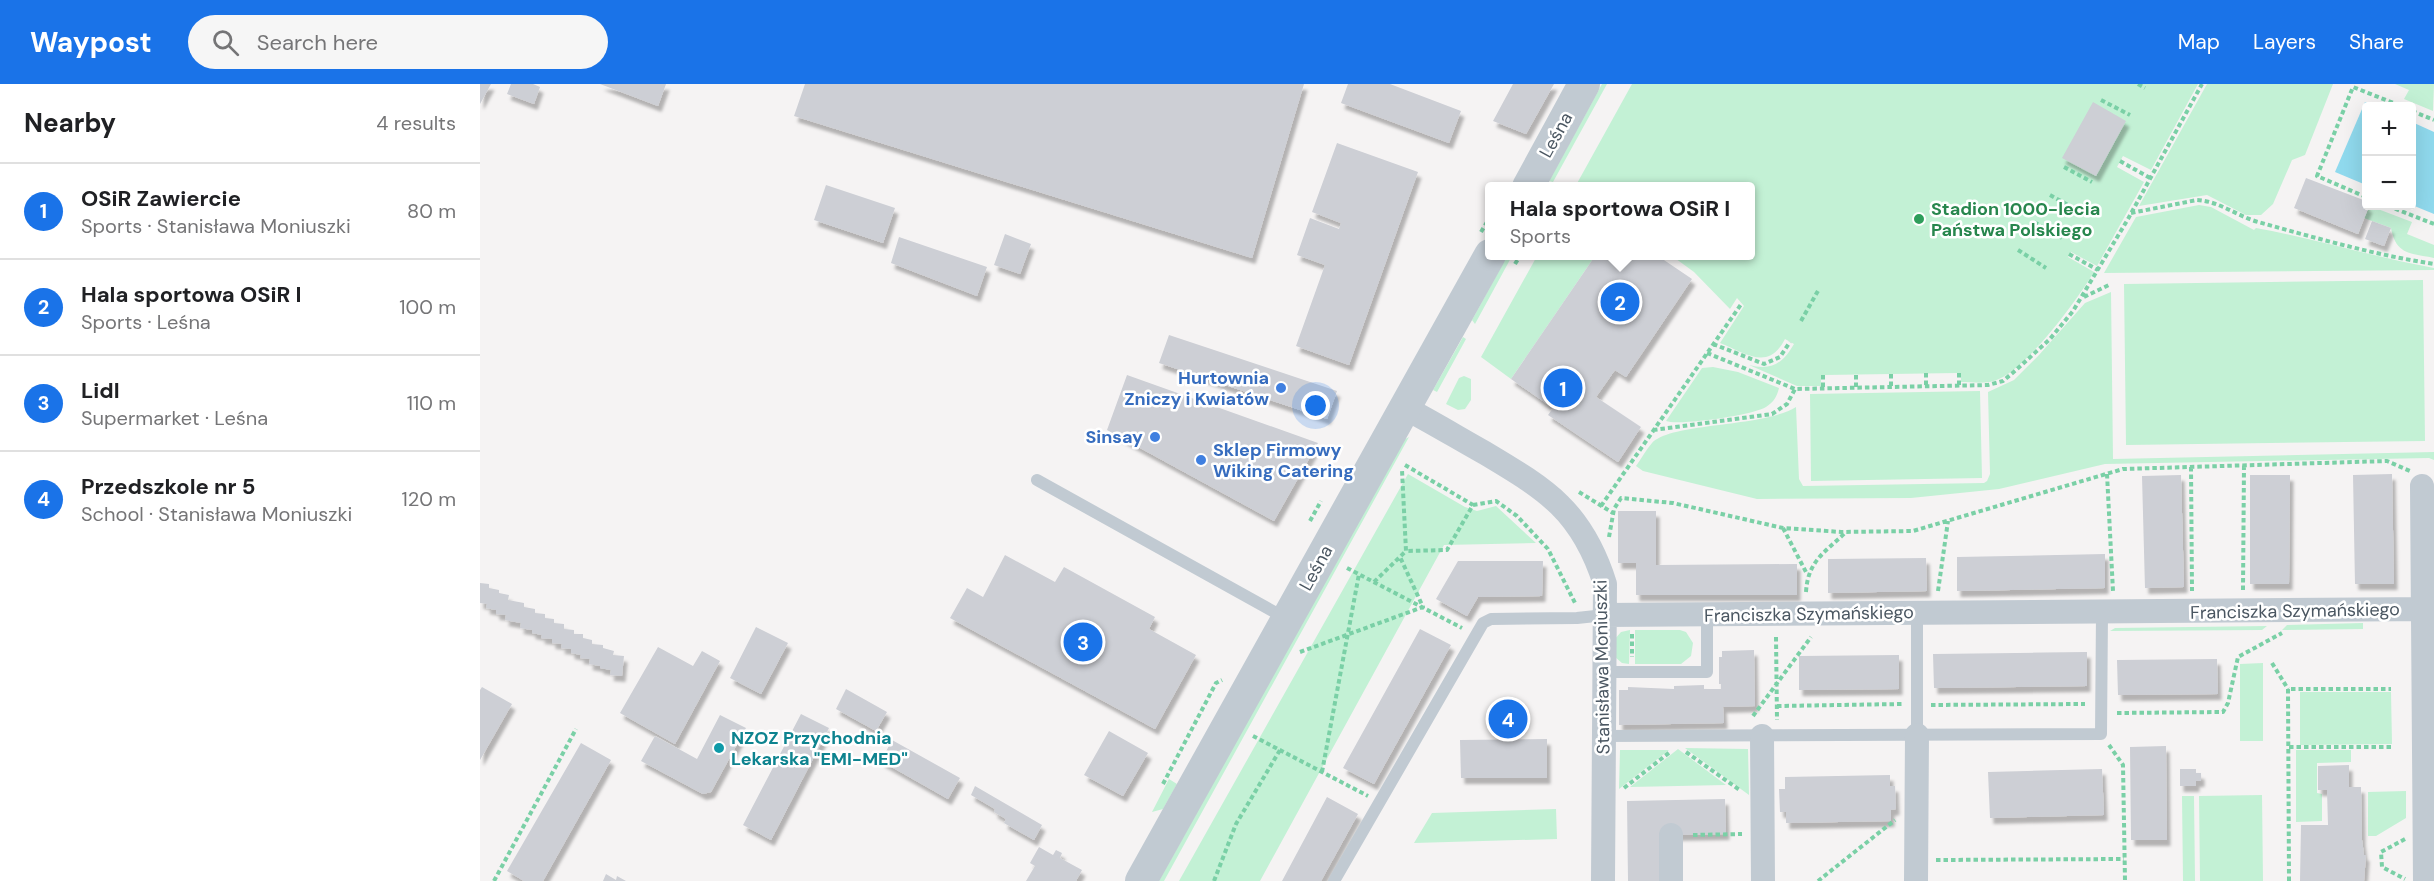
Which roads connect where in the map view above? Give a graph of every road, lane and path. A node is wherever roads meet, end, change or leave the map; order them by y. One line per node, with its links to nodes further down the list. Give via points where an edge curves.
1 (1584, 84): 13 (street, Leśna)
2 (2138, 84): 4 (path)
3 (2202, 84): 12 (path)
4 (2145, 88)
5 (2101, 100): 8 (path)
6 (2391, 102): 16 (path, via 2353,87 2317,176)
7 (2416, 113): 9 (path)
8 (2130, 115)
9 (2434, 120)
10 (2120, 161): 12 (path)
11 (2064, 167): 14 (path)
12 (2150, 178): 19 (path)
13 (1529, 182)
14 (2092, 182)
15 (2049, 195): 17 (path)
16 (2362, 195)
17 (2077, 210)
18 (2398, 210): 21 (path)
19 (2131, 213): 26 (path, via 2207,200 2258,222 2393,258); 28 (path)
20 (2034, 222): 22 (path)
21 (2434, 224)
22 (2062, 238)
23 (2018, 250): 27 (path)
24 (2069, 254): 28 (path)
25 (1487, 260): 48 (street, Leśna)
26 (2434, 264)
27 (2046, 268)
28 (2098, 270): 31 (path)
29 (2111, 284): 31 (path)
30 (1819, 289): 33 (path)
31 (2083, 297): 42 (path, via 2049,339 2003,381)
32 (1742, 303): 35 (path)
33 (1801, 321)
34 (1790, 342): 35 (path, via 1780,357 1764,364)
35 (1713, 344): 36 (path)
36 (1707, 353): 46 (path); 49 (path)
37 (1926, 373): 43 (path)
38 (1959, 373): 42 (path)
39 (1891, 374): 44 (path)
40 (1823, 375): 47 (path)
41 (1856, 375): 45 (path)
42 (1959, 385): 43 (path)
43 (1926, 386): 44 (path)
44 (1891, 387): 45 (path)
45 (1856, 388): 47 (path)
46 (1795, 389): 47 (path); 49 (path, via 1783,408 1765,416)
47 (1823, 389)
48 (1405, 408): 75 (street, Stanisława Moniuszki, via 1552,496 1576,524 1601,571); 78 (street, Leśna)
49 (1652, 430): 56 (path)
50 (2244, 465): 51 (path); 53 (path, via 2387,461); 68 (path)
51 (2192, 467): 52 (path, via 2123,469); 67 (path)
52 (2107, 474): 58 (path); 70 (path)
53 (2416, 478): 74 (street)
54 (1037, 480): 78 (lane)
55 (1473, 504): 61 (path, via 1447,550); 61 (path, via 1403,467); 73 (path, via 1496,501 1517,516 1548,549)
56 (1601, 506)
57 (1613, 513): 59 (path, via 1621,498 1673,504)
58 (1948, 520): 60 (path, via 1913,531); 72 (path)
59 (1783, 528): 60 (path); 65 (path)
60 (1846, 532): 65 (path, via 1819,557)
61 (1406, 551): 62 (path)
62 (1400, 557): 66 (path); 71 (path)
63 (1347, 568): 64 (path)
64 (1359, 574): 66 (path); 81 (path)
65 (1808, 574): 69 (path)
66 (1374, 582): 71 (path)
67 (2193, 597)
68 (2243, 597)
69 (1805, 602)
70 (2108, 605): 72 (street, Franciszka Szymańskiego); 74 (street, Franciszka Szymańskiego); 94 (lane)
71 (1423, 607): 79 (path); 81 (path)
72 (1927, 607): 77 (street, Franciszka Szymańskiego); 98 (lane)
73 (1577, 608)
74 (2428, 609): 104 (street)
75 (1605, 615): 76 (street, Franciszka Szymańskiego); 86 (street, Stanisława Moniuszki); 118 (lane, Franciszka Szymańskiego, via 1491,619 1483,623)
76 (1632, 615): 77 (street, Franciszka Szymańskiego); 87 (path)
77 (1707, 616): 87 (lane, via 1707,672)
78 (1288, 619): 116 (street, Leśna)
79 (1462, 628)
80 (2282, 633): 94 (path, via 2238,657 2223,712)
81 (1348, 635): 84 (path); 105 (path)
82 (1776, 637): 88 (path)
83 (1811, 637): 88 (path)
84 (1300, 652)
85 (2272, 663): 89 (path)
86 (1605, 672): 87 (lane); 100 (street, Stanisława Moniuszki)
87 (1632, 672)
88 (1777, 684): 93 (path); 95 (path)
89 (2288, 689): 90 (path); 101 (path)
90 (2391, 689)
91 (1910, 704): 93 (path)
92 (1924, 705): 94 (path)
93 (1777, 706): 95 (path)
94 (2097, 708): 97 (lane)
95 (1763, 727): 98 (lane); 100 (lane); 121 (street)
96 (576, 729): 115 (path)
97 (2101, 734): 98 (lane); 112 (path, via 2123,765)
98 (1917, 735): 109 (street)
99 (1254, 736): 103 (path)
100 (1603, 736): 119 (street, Stanisława Moniuszki)
101 (2289, 747): 102 (path); 124 (path)
102 (2391, 747)
103 (1280, 750): 105 (path); 117 (path, via 1236,824)
104 (2429, 757): 113 (street)
105 (1322, 772): 108 (path)
106 (1742, 792): 107 (path, via 1678,746)
107 (1616, 794)
108 (1368, 796)
109 (1916, 802): 114 (street); 122 (path)
110 (1752, 834): 111 (path)
111 (1671, 835): 120 (street)
112 (2124, 859): 114 (path); 123 (path)
113 (2428, 865)
114 (1916, 871)
115 (494, 881)
116 (1142, 881)
117 (1214, 881)
118 (1334, 881)
119 (1603, 881)
120 (1671, 881)
121 (1763, 881)
122 (1818, 881)
123 (2125, 881)
124 (2289, 881)

